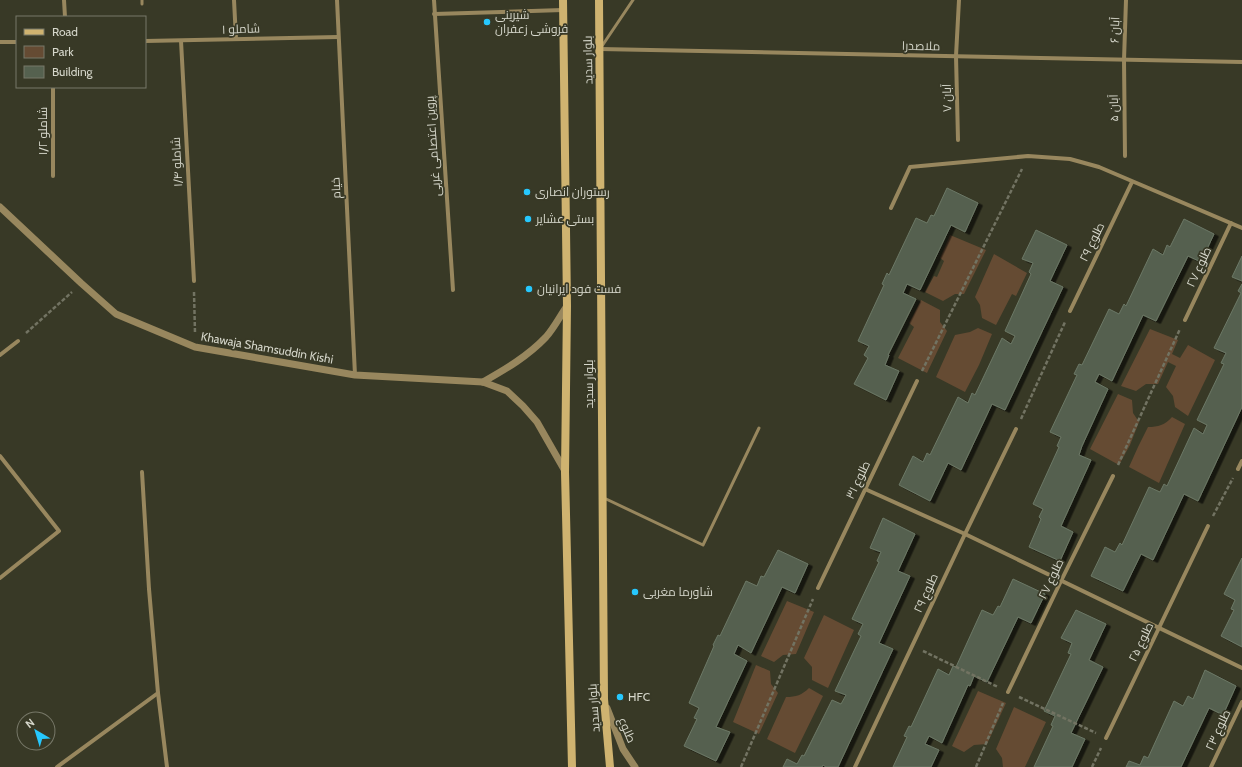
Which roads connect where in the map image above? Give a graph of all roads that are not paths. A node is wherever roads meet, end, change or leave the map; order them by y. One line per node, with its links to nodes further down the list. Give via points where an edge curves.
1 (64, 0): 12 (street)
2 (234, 0): 14 (street)
3 (337, 0): 13 (street, خیام)
4 (434, 0): 11 (street, پروین اعتصامی غربی)
5 (563, 0): 10 (main road, بلوار سدید)
6 (599, 0): 19 (main road, بلوار سدید)
7 (633, 0): 19 (lane)
8 (959, 0): 20 (street, آبان ۷)
9 (1126, 0): 21 (street, آبان ۶)
10 (564, 10): 11 (street); 34 (main road, بلوار سدید)
11 (434, 14): 33 (street, پروین اعتصامی غربی)
12 (65, 16)
13 (338, 37): 14 (street, شاملو ۱); 39 (street, خیام)
14 (236, 39): 16 (street, شاملو ۱)
15 (146, 41): 16 (street, شاملو ۱)
16 (181, 41): 32 (street, شاملو ۱/۴)
17 (0, 42): 18 (street)
18 (16, 42)
19 (600, 49): 20 (street, ملاصدرا); 51 (main road, بلوار سدید)
20 (956, 56): 21 (street, ملاصدرا); 24 (street, آبان ۷)
21 (1124, 60): 22 (street, ملاصدرا); 25 (street, آبان ۵)
22 (1242, 62)
23 (53, 88): 26 (street, شاملو ۱/۲)
24 (958, 140)
25 (1125, 156)
26 (53, 176)
27 (1132, 182): 29 (street, via 1099,167 1070,159 1028,156 910,167); 30 (street); 35 (street, طلوع ۲۹)
28 (0, 206): 39 (street, Khawaja Shamsuddin Kishi, via 116,314 195,347)
29 (891, 208)
30 (1231, 223): 31 (street); 36 (street, طلوع ۲۷)
31 (1242, 228)
32 (194, 281)
33 (453, 290)
34 (567, 306): 41 (street, via 547,336 531,352); 48 (main road, بلوار سدید)
35 (1070, 311)
36 (1185, 320)
37 (18, 341): 38 (street)
38 (0, 355)
39 (355, 375): 41 (street, Khawaja Shamsuddin Kishi)
40 (917, 381): 50 (street, طلوع ۳۱)
41 (483, 382): 48 (street, Khawaja Shamsuddin Kishi, via 507,391 523,406 537,422)
42 (759, 428): 51 (lane, via 703,546)
43 (1016, 429): 53 (street, طلوع ۲۹)
44 (0, 456): 54 (street, via 59,531)
45 (1242, 461): 46 (street)
46 (1238, 469)
47 (142, 472): 60 (street)
48 (565, 472): 66 (main road, بلوار سدید)
49 (1113, 476): 55 (street, طلوع ۲۷)
50 (865, 489): 53 (street); 56 (street, طلوع ۳۱)
51 (602, 498): 61 (main road, بلوار سدید)
52 (1208, 526): 57 (street, طلوع ۲۵)
53 (965, 534): 55 (street); 69 (street, طلوع ۲۹)
54 (0, 578)
55 (1061, 581): 57 (street); 59 (street, طلوع ۲۷)
56 (818, 588)
57 (1158, 628): 58 (street); 63 (street, طلوع ۲۵)
58 (1242, 668)
59 (1008, 692)
60 (158, 693): 64 (street); 65 (street)
61 (604, 699): 67 (main road, بلوار سدید); 68 (street, طلوع, via 623,749)
62 (1242, 702): 70 (street, طلوع ۲۳)
63 (1106, 738)
64 (57, 767)
65 (167, 767)
66 (572, 767)
67 (610, 767)
68 (635, 767)
69 (855, 767)
70 (1211, 767)

